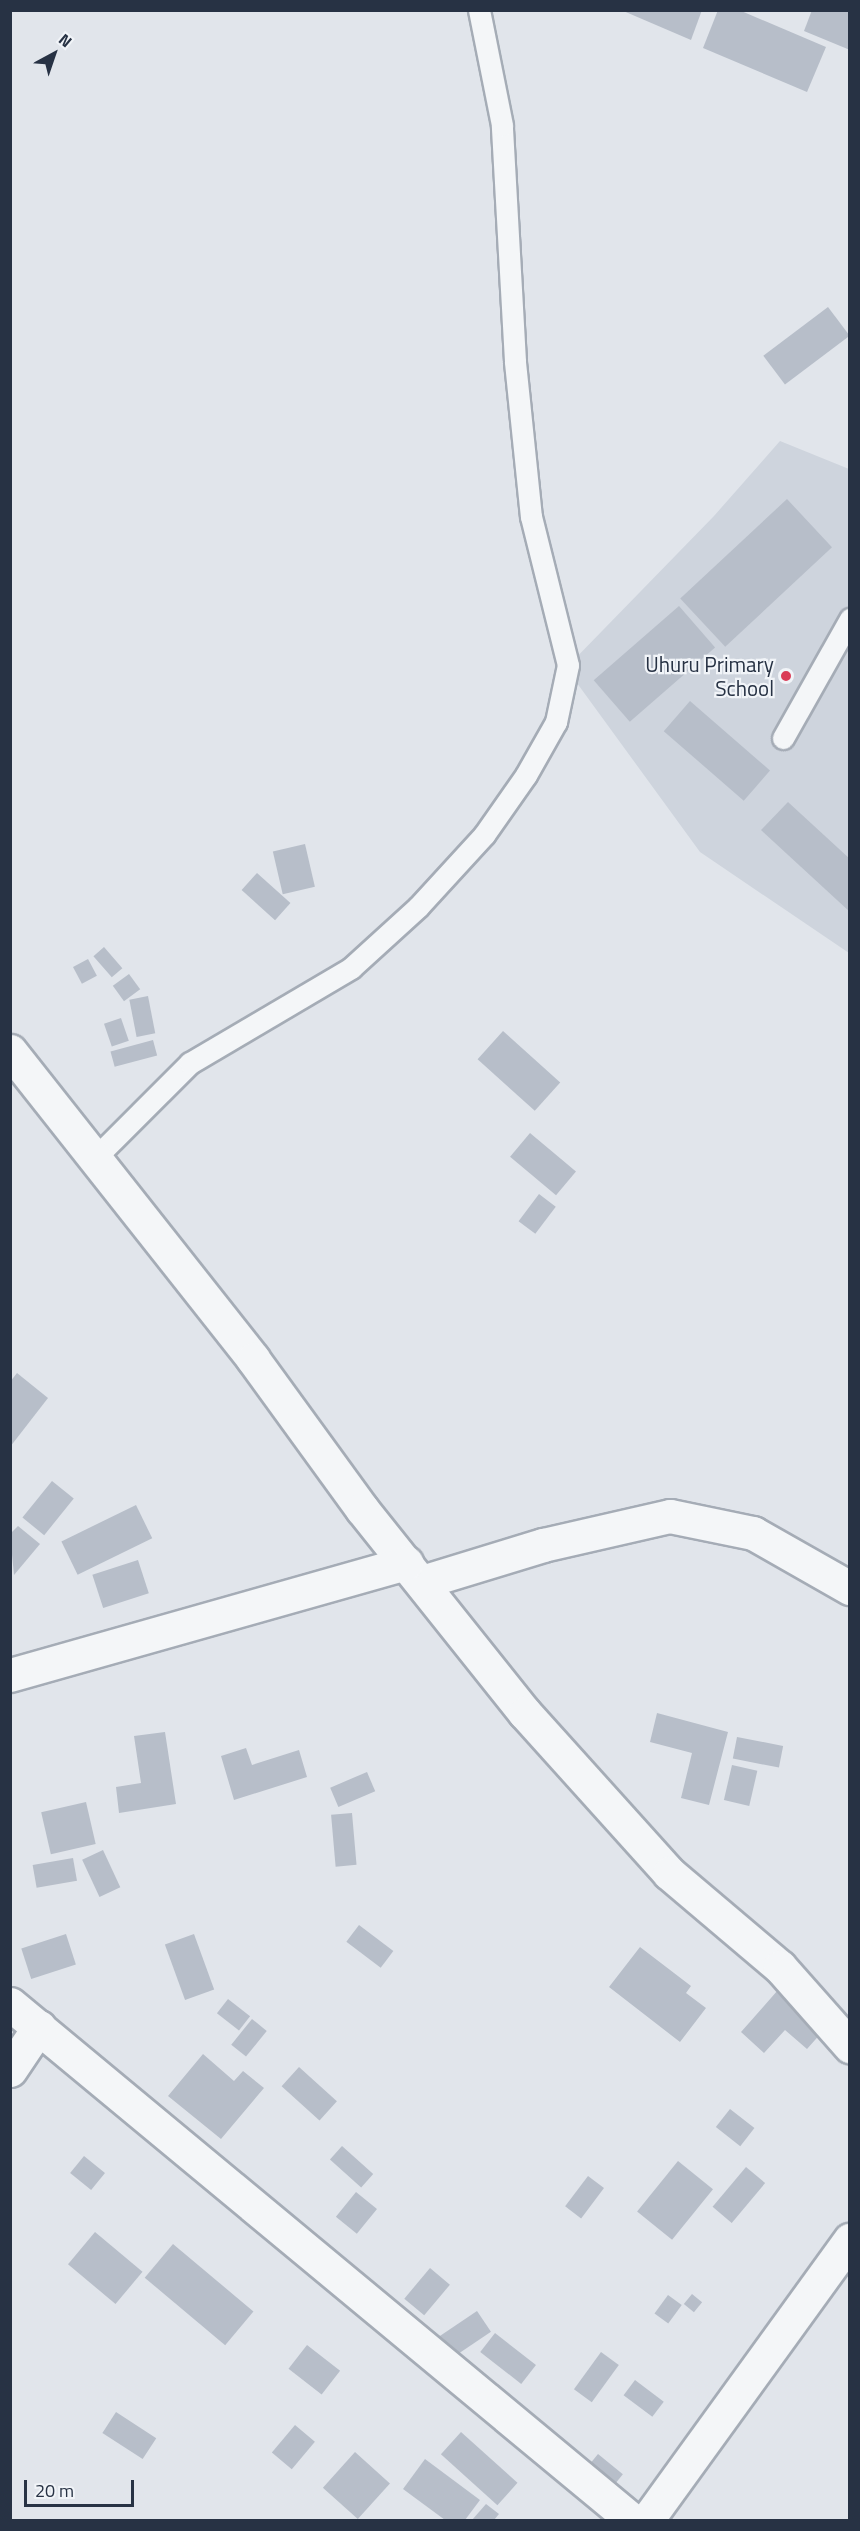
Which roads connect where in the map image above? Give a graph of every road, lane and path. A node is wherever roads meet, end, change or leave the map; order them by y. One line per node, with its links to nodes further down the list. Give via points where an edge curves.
1 (478, 10): 5 (lane, via 502,125 515,361 531,517 568,665 556,722 526,775 484,835 418,907 351,968 190,1063)
2 (849, 619): 3 (lane)
3 (783, 738)
4 (10, 1052): 5 (street)
5 (96, 1157): 6 (street)
6 (414, 1573): 7 (street, via 669,1516 753,1533); 8 (street); 11 (street, via 597,1797 669,1874 780,1967)
7 (849, 1588)
8 (10, 1676)
9 (10, 2004): 10 (street)
10 (39, 2027): 12 (street); 14 (street)
11 (849, 2046)
12 (10, 2070)
13 (849, 2240): 15 (street)
14 (632, 2520)
15 (647, 2520)

